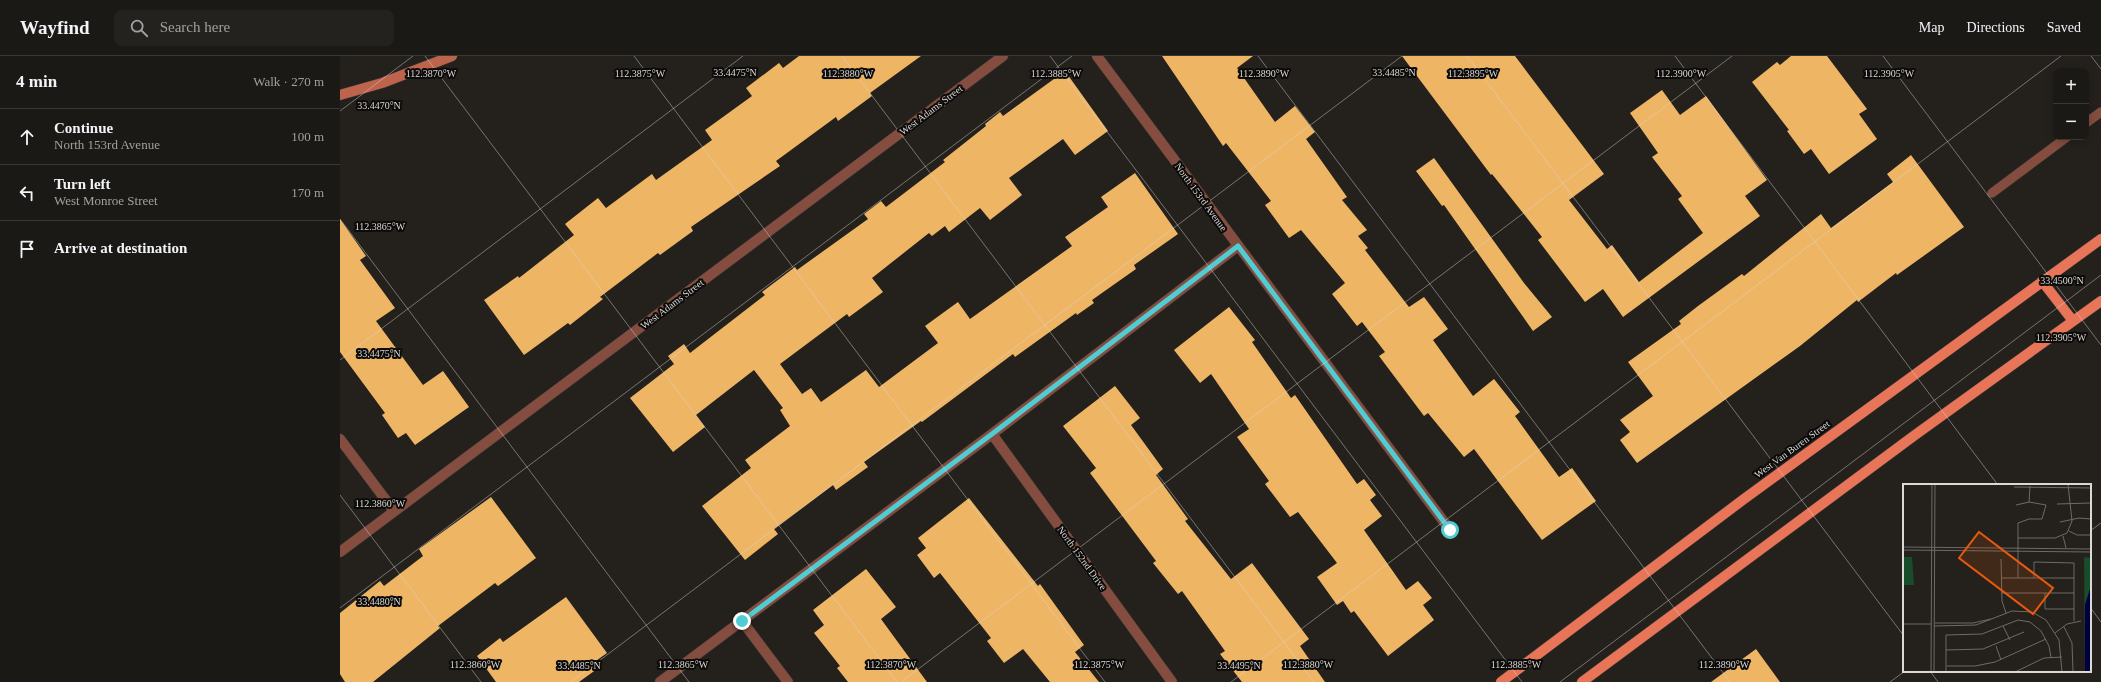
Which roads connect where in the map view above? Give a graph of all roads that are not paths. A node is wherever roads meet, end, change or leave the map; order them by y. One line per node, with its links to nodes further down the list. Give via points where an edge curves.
1 (452, 56): 4 (street, via 382,83)
2 (1003, 56): 16 (street, West Adams Street)
3 (1097, 56): 10 (street, North 153rd Avenue)
4 (340, 95)
5 (2101, 112): 6 (lane)
6 (2089, 121)
7 (2063, 140): 8 (lane)
8 (1992, 193)
9 (2101, 239): 11 (main road, West Van Buren Street)
10 (1238, 246): 14 (street); 17 (street, North 153rd Avenue)
11 (2042, 280): 13 (main road); 23 (main road, West Van Buren Street)
12 (2101, 301): 13 (main road)
13 (2073, 321): 24 (main road)
14 (992, 434): 19 (street); 22 (street, North 152nd Drive)
15 (340, 439): 16 (street)
16 (394, 511): 18 (street, West Adams Street)
17 (1450, 530)
18 (340, 552)
19 (742, 621): 20 (street); 21 (street)
20 (660, 682)
21 (788, 682)
22 (1172, 682)
23 (1501, 682)
24 (1582, 682)

